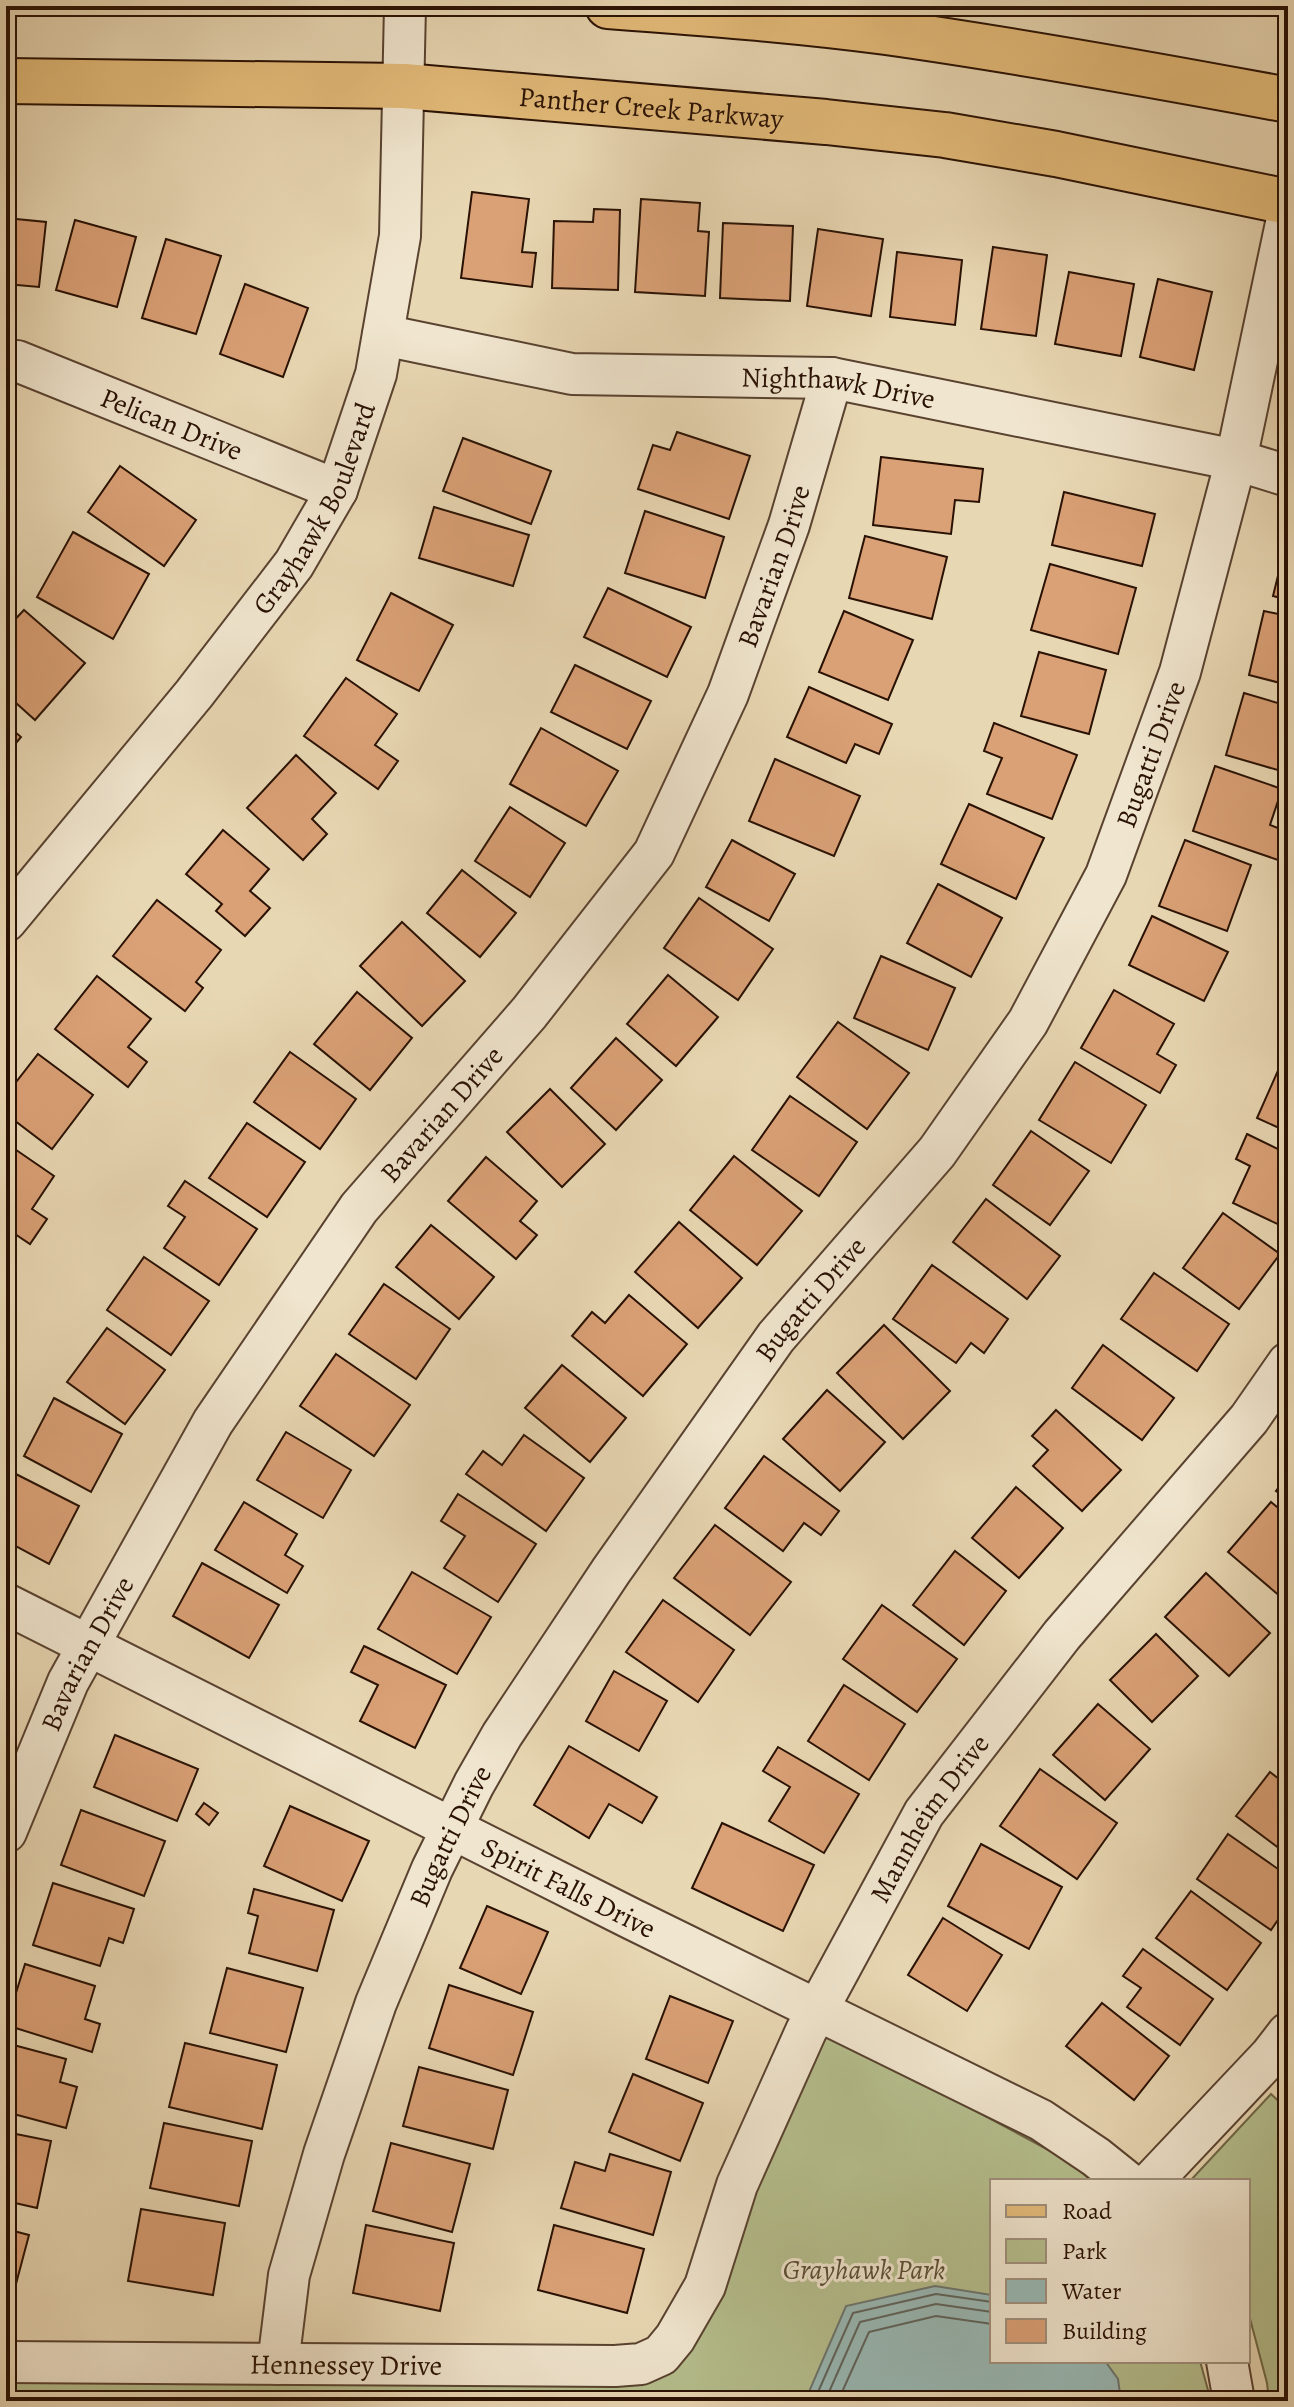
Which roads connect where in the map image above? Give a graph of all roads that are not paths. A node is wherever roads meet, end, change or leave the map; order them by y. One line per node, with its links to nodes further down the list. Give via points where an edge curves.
1 (405, 6): 4 (street, Grayhawk Boulevard)
2 (608, 6): 5 (main road, via 885,32 1099,64)
3 (6, 81): 4 (main road, Panther Creek Parkway)
4 (404, 86): 6 (main road, Panther Creek Parkway, via 945,135); 8 (street, Grayhawk Boulevard, via 400,236)
5 (1288, 100)
6 (1288, 202)
7 (1288, 214): 11 (street, Bugatti Drive)
8 (383, 335): 10 (street, Nighthawk Drive, via 572,374); 13 (street, Grayhawk Boulevard, via 376,374)
9 (6, 361): 13 (street, Pelican Drive)
10 (832, 378): 11 (street, Nighthawk Drive); 17 (street, Bavarian Drive, via 789,525 728,694 654,853 529,1013 359,1208 213,1422)
11 (1236, 460): 12 (street, Nighthawk Drive); 18 (street, Bugatti Drive, via 1180,672 1106,875 1028,1022 937,1152 776,1337 502,1735)
12 (1288, 476)
13 (337, 490): 14 (street, Grayhawk Boulevard, via 276,588)
14 (6, 921)
15 (1288, 1363): 20 (street, Mannheim Drive, via 1249,1419 1062,1635 924,1813)
16 (6, 1604): 17 (street, Spirit Falls Drive)
17 (88, 1645): 18 (street, Spirit Falls Drive); 19 (street, Bavarian Drive)
18 (452, 1828): 20 (street, Spirit Falls Drive); 27 (street, Bugatti Drive, via 376,2003 324,2154 289,2275)
19 (6, 1832)
20 (819, 2009): 22 (street, Spirit Falls Drive, via 1041,2120); 24 (street, Mannheim Drive, via 737,2185 705,2286)
21 (1288, 2033): 23 (street)
22 (1124, 2179)
23 (1154, 2179)
24 (675, 2338): 27 (street, Hennessey Drive, via 661,2355 641,2364 615,2366)
25 (6, 2362): 27 (street, Hennessey Drive)
26 (1227, 2363): 28 (street)
27 (278, 2364)
28 (1234, 2401)

